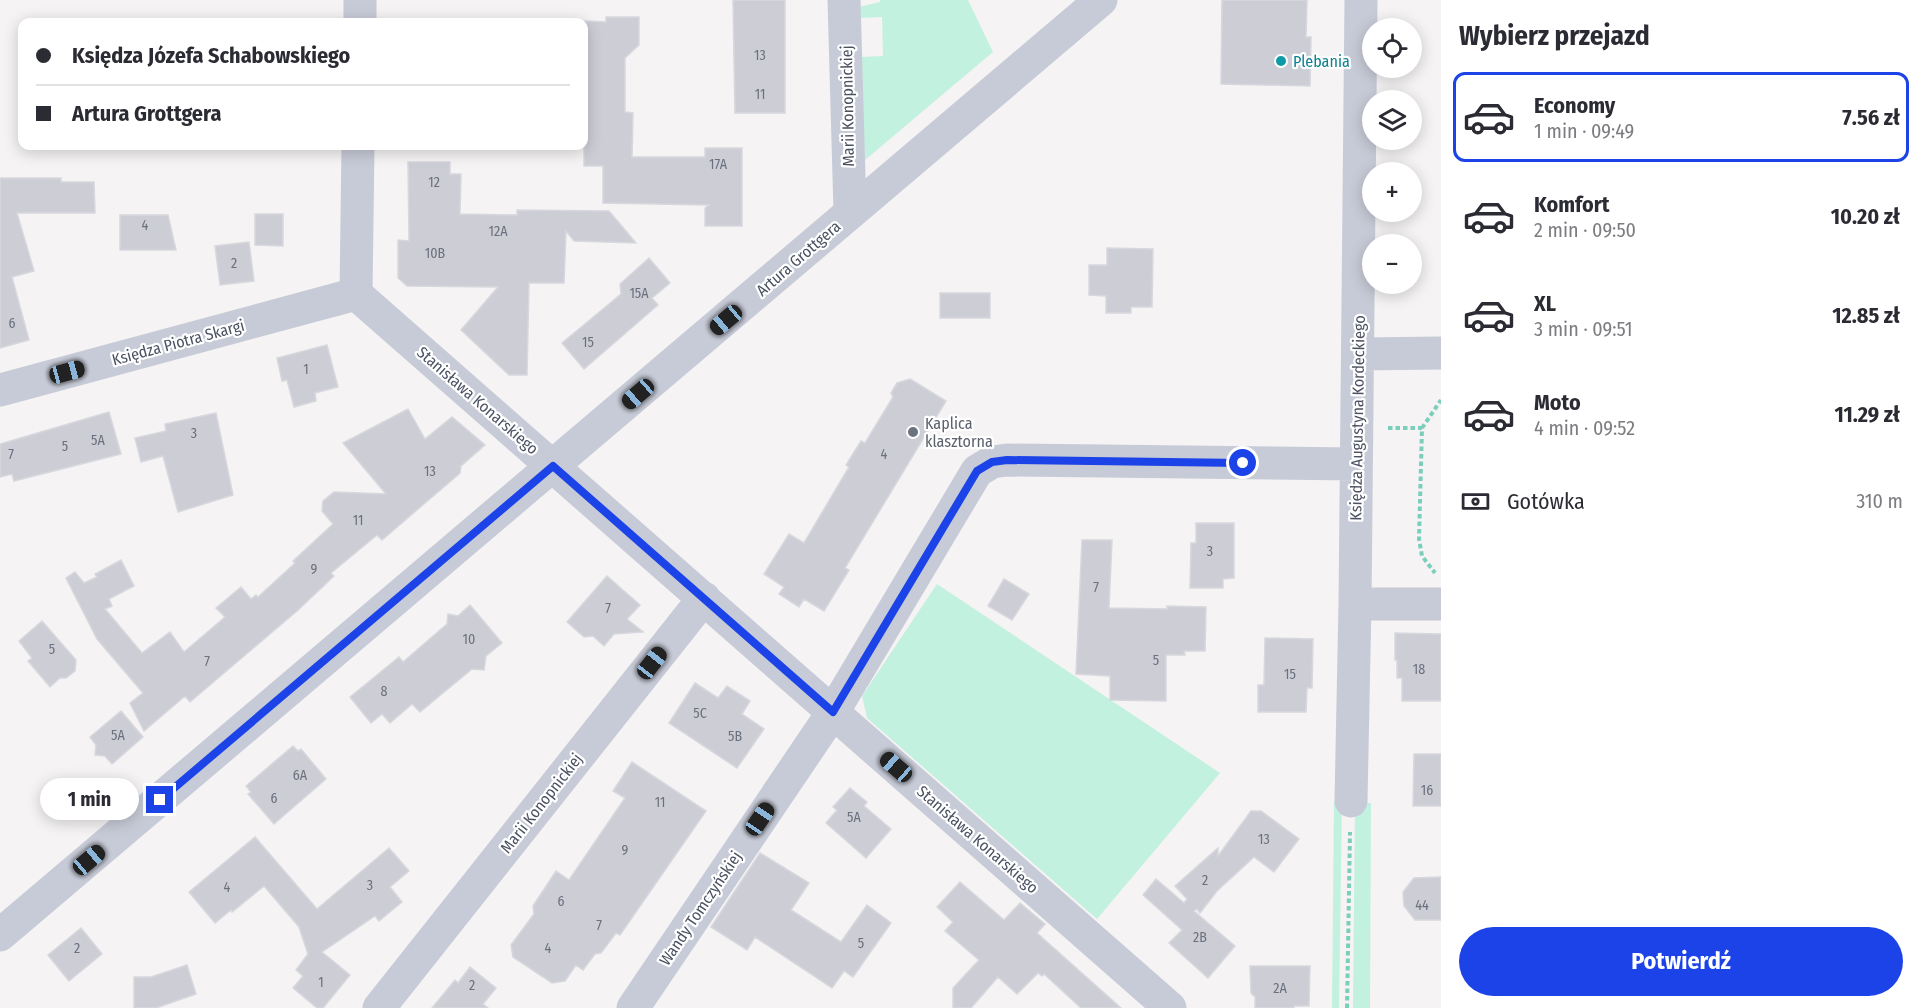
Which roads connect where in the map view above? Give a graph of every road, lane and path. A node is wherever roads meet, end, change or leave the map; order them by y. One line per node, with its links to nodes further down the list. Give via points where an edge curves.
1 (360, 0): 5 (street)
2 (844, 0): 7 (street, Marii Konopnickiej)
3 (1101, 0): 7 (street, Artura Grottgera)
4 (1361, 0): 10 (street, Księdza Augustyna Kordeckiego)
5 (360, 18)
6 (358, 150): 8 (street)
7 (850, 212): 16 (street, Artura Grottgera)
8 (356, 294): 11 (street, Księdza Piotra Skargi); 16 (street, Stanisława Konarskiego)
9 (1441, 353): 10 (street)
10 (1358, 354): 13 (street, Księdza Augustyna Kordeckiego)
11 (0, 390)
12 (1441, 400): 14 (path)
13 (1357, 427): 14 (path); 15 (street, Księdza Augustyna Kordeckiego)
14 (1422, 428): 17 (path, via 1419,539 1422,556)
15 (1356, 464): 19 (street, Księdza Augustyna Kordeckiego); 21 (street, Wandy Tomczyńskiej, via 992,462 977,471)
16 (553, 466): 18 (street, Stanisława Konarskiego); 24 (street, Artura Grottgera)
17 (1441, 578)
18 (704, 598): 21 (street, Stanisława Konarskiego); 25 (street, Marii Konopnickiej)
19 (1355, 604): 20 (street); 22 (street, Księdza Augustyna Kordeckiego)
20 (1441, 604)
21 (833, 712): 26 (street, Wandy Tomczyńskiej); 27 (street, Stanisława Konarskiego)
22 (1351, 801)
23 (1350, 838): 28 (path)
24 (0, 935)
25 (379, 1008)
26 (633, 1008)
27 (1170, 1008)
28 (1347, 1008)

